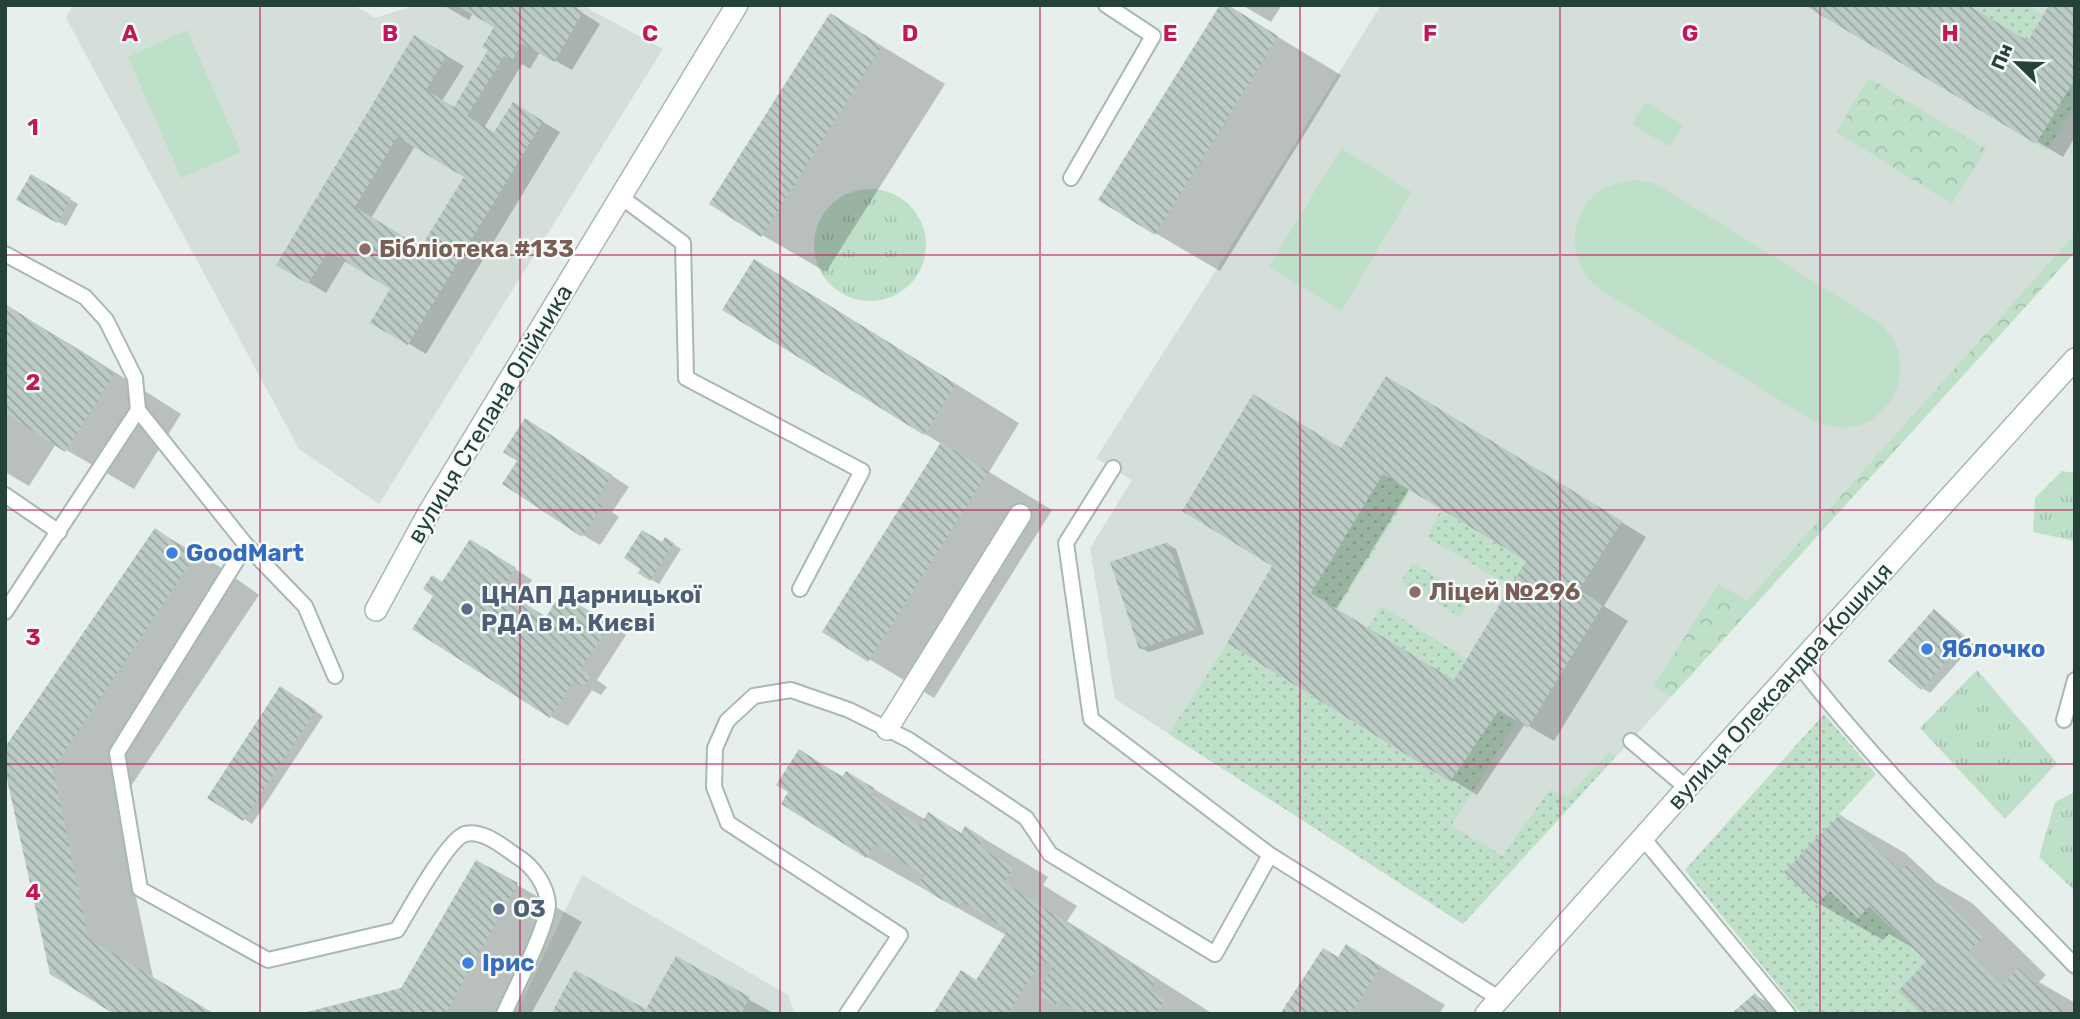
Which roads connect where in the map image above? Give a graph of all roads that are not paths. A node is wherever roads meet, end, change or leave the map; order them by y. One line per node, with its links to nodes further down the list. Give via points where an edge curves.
1 (737, 5): 4 (street, вулиця Степана Олійника)
2 (1105, 5): 3 (lane, via 1153,36)
3 (1071, 178)
4 (621, 197): 13 (lane, via 683,243 686,378 862,471); 14 (street, вулиця Степана Олійника, via 428,514)
5 (5, 254): 7 (lane, via 85,297 106,320 135,378)
6 (2075, 359): 16 (street, вулиця Олександра Кошиця)
7 (138, 410): 11 (lane); 12 (lane)
8 (1113, 468): 24 (lane, via 1066,543 1091,719)
9 (5, 495): 11 (lane)
10 (1020, 515): 20 (street)
11 (59, 532): 15 (lane)
12 (246, 545): 17 (lane, via 305,606); 27 (lane, via 117,754 140,889 268,960 397,930 450,845 465,834 483,835 523,860 545,887 548,907)
13 (800, 589)
14 (376, 610)
15 (5, 612)
16 (1799, 664): 22 (street, вулиця Олександра Кошиця); 25 (lane, via 1878,760)
17 (335, 676)
18 (2075, 680): 19 (lane)
19 (2064, 720)
20 (887, 729): 24 (lane, via 1026,818 1049,854 1215,954); 28 (lane, via 792,690 754,696 727,720 715,748 714,787 728,823 900,935)
21 (1631, 741): 22 (lane)
22 (1687, 788): 23 (street, вулиця Олександра Кошиця)
23 (1643, 838): 26 (street, вулиця Олександра Кошиця); 29 (lane)
24 (1270, 855): 26 (lane)
25 (2075, 966)
26 (1493, 1006)
27 (504, 1014)
28 (847, 1014)
29 (1788, 1014)

